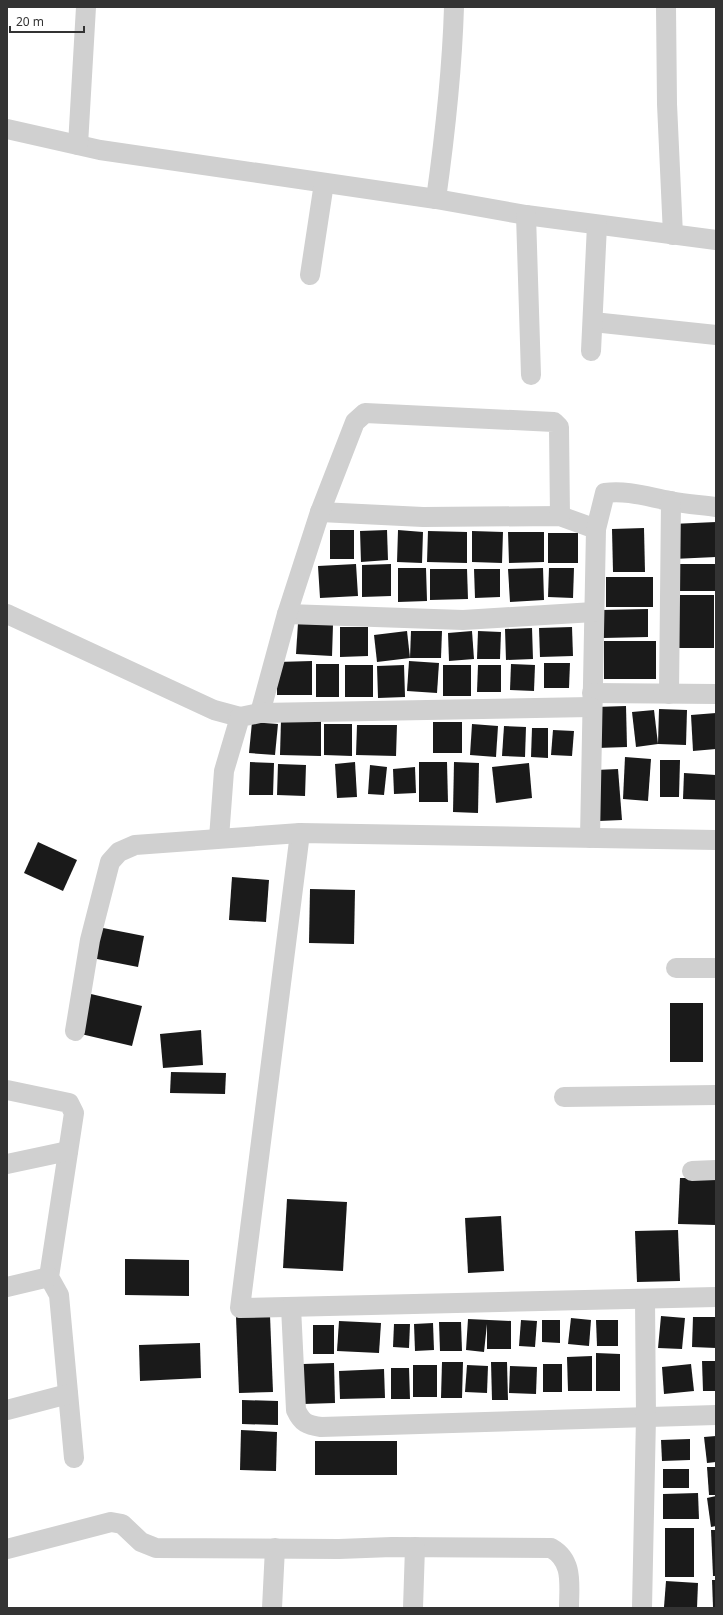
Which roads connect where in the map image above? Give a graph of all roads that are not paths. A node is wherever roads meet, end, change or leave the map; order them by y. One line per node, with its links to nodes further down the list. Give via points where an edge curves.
1 (86, 7): 5 (street)
2 (454, 7): 7 (street, via 446,126)
3 (666, 7): 10 (street)
4 (7, 129): 5 (street)
5 (78, 145): 6 (street)
6 (324, 183): 7 (street); 12 (street)
7 (436, 200): 8 (street)
8 (526, 216): 9 (street); 16 (street)
9 (597, 225): 10 (street); 13 (street)
10 (673, 235): 11 (street)
11 (716, 240)
12 (310, 275)
13 (593, 322): 14 (street); 15 (street)
14 (716, 335)
15 (591, 351)
16 (531, 375)
17 (671, 501): 18 (street); 21 (street, via 635,494 605,493); 25 (street)
18 (716, 507)
19 (320, 512): 20 (street, via 423,517); 20 (street, via 355,422 366,413 558,424); 24 (street)
20 (560, 516): 21 (street)
21 (596, 529): 22 (street)
22 (594, 612): 24 (street, via 463,620); 27 (street)
23 (7, 614): 29 (street, via 214,710)
24 (287, 614): 28 (street)
25 (669, 694): 26 (street); 27 (street)
26 (716, 694)
27 (592, 700): 28 (street); 32 (street)
28 (260, 713): 29 (street)
29 (240, 717): 31 (street, via 224,771)
30 (300, 833): 31 (street); 32 (street); 48 (street, via 240,1308)
31 (219, 838): 36 (street, via 135,845 119,852 110,862 90,940)
32 (590, 838): 33 (street)
33 (716, 840)
34 (676, 968): 35 (street)
35 (716, 968)
36 (75, 1031)
37 (7, 1090): 40 (street, via 69,1103 74,1113)
38 (716, 1095): 39 (street)
39 (564, 1097)
40 (68, 1151): 41 (street); 44 (street)
41 (7, 1164)
42 (716, 1170): 43 (street)
43 (692, 1171)
44 (49, 1277): 45 (street); 49 (street, via 59,1296)
45 (7, 1287)
46 (716, 1297): 47 (street)
47 (645, 1299): 48 (street); 52 (street)
48 (291, 1306): 52 (street, via 296,1410 301,1422 309,1425 321,1427)
49 (68, 1394): 50 (street); 53 (street)
50 (7, 1410)
51 (716, 1415): 52 (street)
52 (646, 1417): 60 (street)
53 (74, 1458)
54 (415, 1547): 55 (street); 58 (street); 59 (street, via 551,1548 560,1553 570,1575)
55 (275, 1548): 56 (street, via 156,1548 141,1542 122,1524 111,1522); 57 (street)
56 (7, 1549)
57 (272, 1608)
58 (413, 1608)
59 (569, 1608)
60 (642, 1608)

